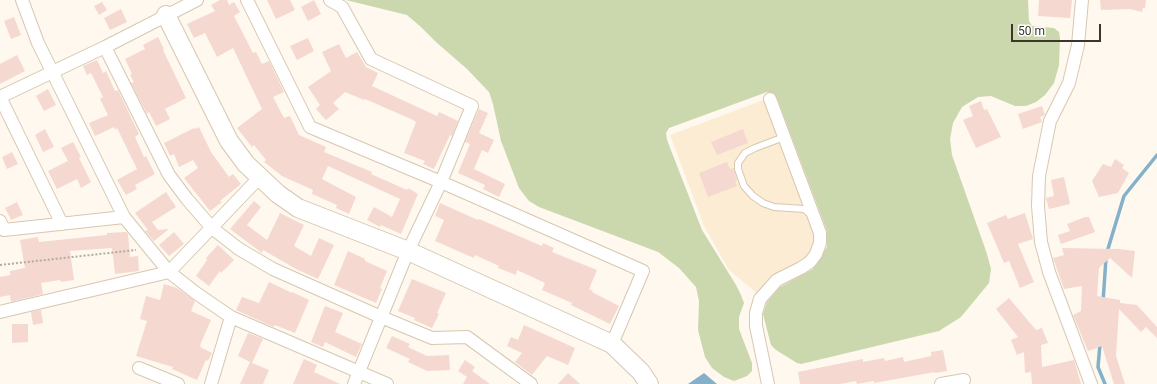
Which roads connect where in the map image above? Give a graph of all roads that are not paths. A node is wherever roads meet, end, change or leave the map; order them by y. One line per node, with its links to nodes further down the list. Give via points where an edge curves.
1 (22, 0): 8 (street)
2 (197, 0): 6 (street)
3 (247, 0): 13 (street, via 310,127)
4 (330, 0): 13 (street, via 342,7 371,59 472,106)
5 (1082, 0): 36 (street, via 1078,45 1069,83 1050,121 1039,176 1038,206 1041,242 1049,272)
6 (166, 15): 7 (street); 12 (street, via 229,141)
7 (105, 47): 8 (street); 18 (street, via 169,175)
8 (52, 71): 9 (street); 14 (street)
9 (0, 97): 17 (street)
10 (770, 99): 11 (street)
11 (784, 137): 15 (street); 15 (lane, via 745,153 738,163 744,186 763,203 804,209)
12 (259, 178): 18 (street); 19 (street, via 298,208)
13 (441, 182): 19 (street); 24 (street, via 643,271)
14 (124, 217): 17 (street); 20 (street)
15 (816, 220): 34 (street, via 820,243 816,254 801,268 777,280 760,300 756,313 756,326)
16 (0, 221): 17 (street, via 4,230)
17 (62, 224)
18 (212, 228): 20 (street); 23 (street, via 239,249 273,269)
19 (408, 251): 23 (street); 24 (street)
20 (170, 272): 21 (street); 22 (street)
21 (0, 312)
22 (231, 317): 26 (street); 29 (street)
23 (381, 317): 26 (street); 32 (street, via 432,338 467,337)
24 (612, 344): 33 (street, via 641,372)
25 (139, 368): 28 (street)
26 (359, 372): 30 (street); 31 (street)
27 (964, 380): 35 (street)
28 (178, 384)
29 (211, 384)
30 (354, 384)
31 (387, 384)
32 (531, 384)
33 (649, 384)
34 (768, 384)
35 (941, 384)
36 (1090, 384)

